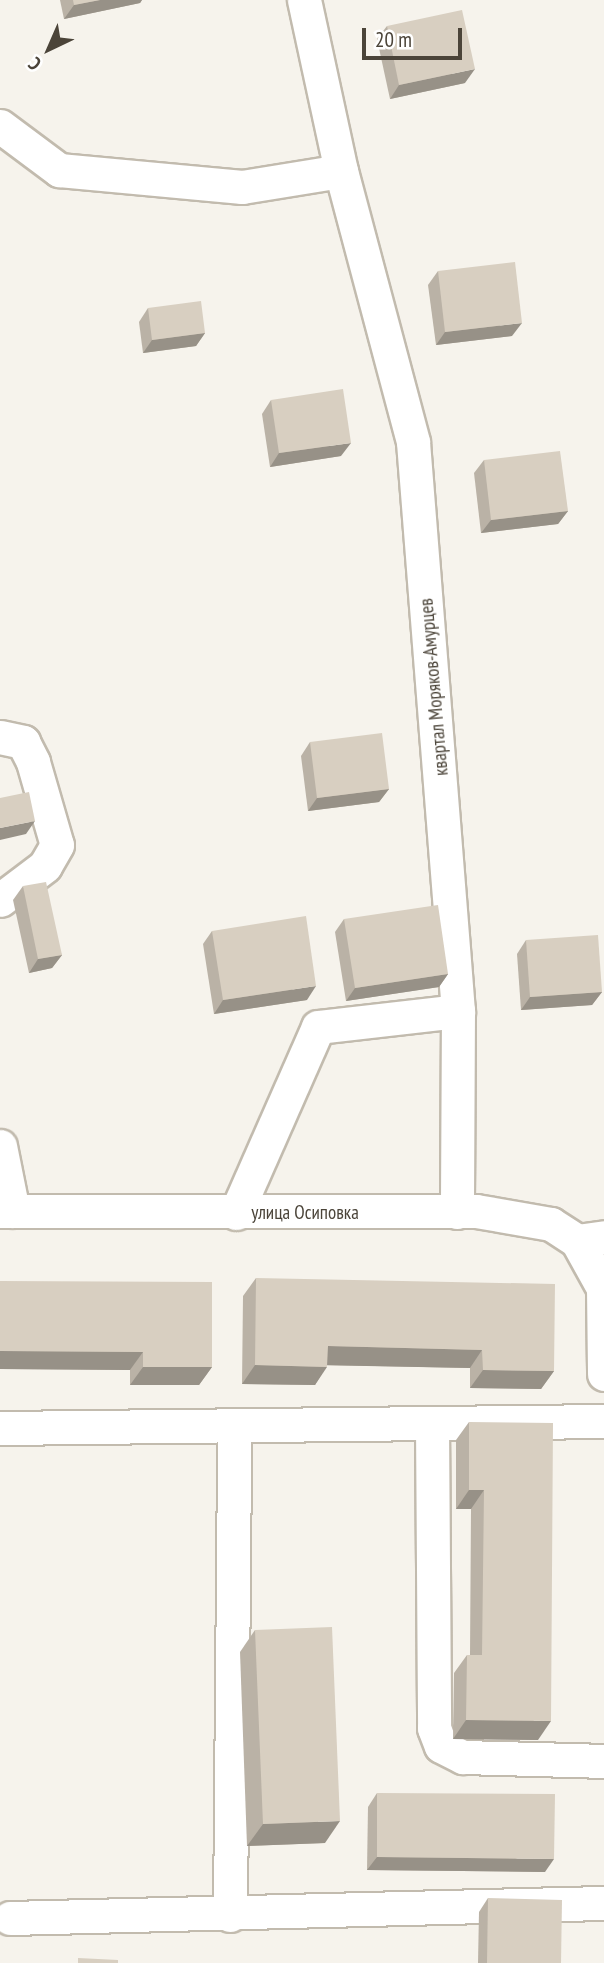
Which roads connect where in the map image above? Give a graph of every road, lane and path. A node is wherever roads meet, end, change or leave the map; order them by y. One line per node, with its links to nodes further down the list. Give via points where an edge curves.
1 (304, 0): 3 (street, квартал Моряков-Амурцев)
2 (0, 126): 3 (street, via 59,170 242,187)
3 (341, 171): 6 (street, квартал Моряков-Амурцев, via 413,442)
4 (0, 737): 5 (street, via 23,742 57,845 45,866)
5 (0, 900)
6 (458, 1011): 9 (street, квартал Моряков-Амурцев); 10 (street, via 318,1027)
7 (0, 1146): 8 (street)
8 (6, 1211): 10 (street, улица Осиповка)
9 (457, 1212): 10 (street, улица Осиповка); 11 (street, улица Осиповка, via 520,1216)
10 (236, 1213)
11 (591, 1239): 12 (street, via 603,1288)
12 (604, 1374)
13 (604, 1421): 14 (street)
14 (432, 1424): 15 (street); 17 (street, via 434,1728 441,1746 463,1757)
15 (234, 1427): 16 (street); 19 (street)
16 (0, 1428)
17 (604, 1761)
18 (604, 1903): 19 (street)
19 (230, 1915): 20 (street)
20 (10, 1918)

